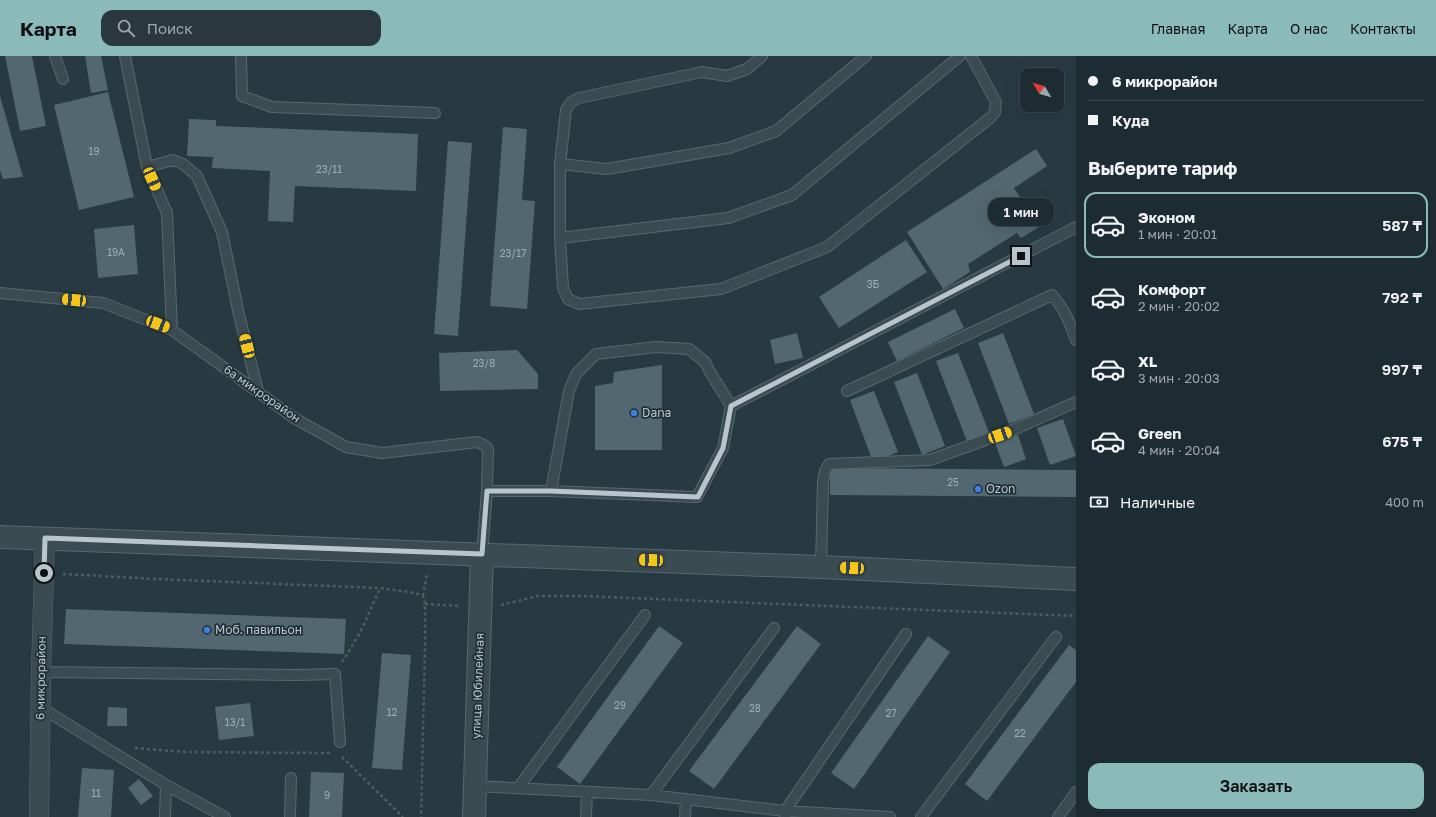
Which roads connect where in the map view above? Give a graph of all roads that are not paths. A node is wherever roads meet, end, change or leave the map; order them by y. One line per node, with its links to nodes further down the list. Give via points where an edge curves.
1 (55, 56): 8 (lane)
2 (125, 56): 11 (lane)
3 (241, 56): 9 (lane, via 242,96 272,106)
4 (762, 56): 10 (lane, via 747,69 728,76 702,72 571,102 566,110)
5 (866, 56): 10 (lane, via 776,131 729,148 606,169)
6 (960, 56): 13 (lane, via 792,195 728,218)
7 (971, 56): 13 (lane, via 996,102 990,118 827,247 721,289 579,304 568,299 563,288)
8 (63, 79)
9 (435, 113)
10 (560, 164): 13 (lane)
11 (147, 167): 15 (lane, via 167,213); 17 (lane, via 173,160 183,164 197,176 222,232)
12 (1076, 227): 20 (lane)
13 (560, 238)
14 (0, 293): 15 (lane, 6а микрорайон, via 103,303)
15 (172, 330): 17 (lane, 6а микрорайон)
16 (1076, 340): 18 (lane, via 1069,320 1052,295)
17 (258, 391): 21 (lane, 6а микрорайон, via 294,418 346,447 382,453 463,443 484,444 488,448)
18 (847, 391)
19 (1076, 402): 26 (lane, via 1013,430 930,460 830,464 825,471 823,482)
20 (731, 406): 22 (lane, via 723,448 698,497); 22 (lane, via 705,362 689,349 656,347 596,354 576,374 569,391)
21 (487, 491): 22 (lane); 25 (lane)
22 (551, 491)
23 (0, 537): 24 (street)
24 (45, 538): 25 (street); 32 (street, 6 микрорайон)
25 (482, 554): 26 (street); 37 (street, улица Юбилейная)
26 (820, 567): 27 (street)
27 (1076, 579)
28 (645, 615): 38 (lane)
29 (774, 628): 41 (lane)
30 (906, 634): 43 (lane)
31 (1056, 637): 52 (lane)
32 (41, 672): 33 (street, 6 микрорайон); 34 (lane, via 335,674)
33 (40, 707): 36 (lane); 44 (street, 6 микрорайон)
34 (340, 742)
35 (291, 778): 47 (lane)
36 (166, 785): 45 (lane); 46 (lane)
37 (475, 786): 38 (lane); 48 (street, улица Юбилейная)
38 (518, 788): 39 (lane)
39 (587, 792): 41 (lane); 49 (lane)
40 (1076, 792): 53 (lane)
41 (651, 795): 42 (lane)
42 (686, 799): 43 (lane); 50 (lane)
43 (785, 814): 51 (lane)
44 (39, 817)
45 (165, 817)
46 (225, 817)
47 (290, 817)
48 (474, 817)
49 (586, 817)
50 (685, 817)
51 (890, 817)
52 (921, 817)
53 (1058, 817)

